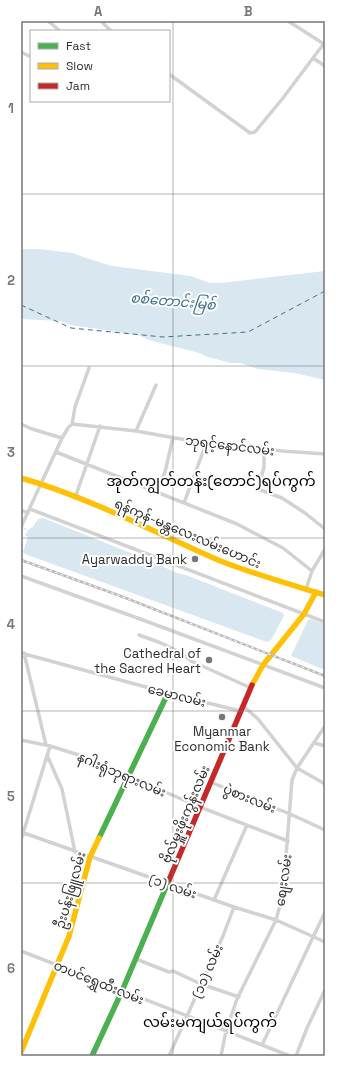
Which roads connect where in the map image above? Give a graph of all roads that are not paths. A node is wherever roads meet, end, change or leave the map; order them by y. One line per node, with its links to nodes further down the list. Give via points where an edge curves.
1 (48, 21): 4 (street)
2 (101, 21): 5 (street)
3 (288, 21): 6 (street)
4 (59, 30)
5 (109, 30)
6 (325, 43): 9 (street)
7 (21, 52): 8 (street)
8 (30, 56)
9 (313, 58): 10 (street); 11 (street, via 255,132 250,134)
10 (325, 66)
11 (170, 75)
12 (89, 368): 15 (street, via 75,407)
13 (156, 385): 17 (street)
14 (21, 424): 18 (street)
15 (72, 424): 16 (street, ဘုရင့်နောင်လမ်း); 18 (street)
16 (100, 426): 17 (street, ဘုရင့်နောင်လမ်း); 24 (street)
17 (136, 431): 19 (street, ဘုရင့်နောင်လမ်း)
18 (62, 438): 22 (street)
19 (173, 438): 20 (street, ဘုရင့်နောင်လမ်း); 27 (street, via 165,472)
20 (207, 441): 21 (street, ဘုရင့်နောင်လမ်း); 29 (street)
21 (264, 449): 23 (street, ဘုရင့်နောင်လမ်း); 33 (street, via 264,467 258,489 282,498)
22 (56, 452): 24 (street); 26 (street)
23 (325, 454)
24 (88, 464): 27 (street); 28 (street)
25 (21, 478): 26 (main road, ရန်ကုန်-မန္တလေးလမ်းဟောင်း)
26 (42, 484): 28 (main road, ရန်ကုန်-မန္တလေးလမ်းဟောင်း); 31 (street)
27 (156, 492): 29 (street)
28 (75, 498): 37 (main road, ရန်ကုန်-မန္တလေးလမ်းဟောင်း, via 219,560)
29 (184, 503): 35 (street, via 250,530 283,548)
30 (21, 510): 31 (street)
31 (29, 511): 32 (street); 40 (street)
32 (21, 527)
33 (325, 529)
34 (325, 549): 35 (street)
35 (312, 571): 37 (street)
36 (21, 576): 44 (street)
37 (306, 590): 38 (main road, ရန်ကုန်-မန္တလေးလမ်းဟောင်း)
38 (316, 592): 39 (main road, ရန်ကုန်-မန္တလေးလမ်းဟောင်း); 40 (main road, ဗိုလ်မှူးဖိုးကွန်းလမ်း)
39 (325, 595)
40 (304, 614): 41 (street); 44 (main road, ဗိုလ်မှူးဖိုးကွန်းလမ်း)
41 (325, 622)
42 (139, 635): 45 (street, via 182,653 191,661)
43 (22, 653): 47 (street, ခေမာလမ်း); 52 (street)
44 (263, 665): 45 (main road, ဗိုလ်မှူးဖိုးကွန်းလမ်း); 46 (street)
45 (250, 688): 48 (main road, ဗိုလ်မှူးဖိုးကွန်းလမ်း)
46 (325, 688)
47 (168, 693): 48 (street, ခေမာလမ်း); 56 (main road, ဦးပန်းဖြူလမ်း)
48 (241, 708): 55 (street, via 258,719); 57 (main road, ဗိုလ်မှူးဖိုးကွန်းလမ်း)
49 (325, 726): 51 (street, စျေးလမ်း)
50 (21, 740): 52 (street, နဂါးရုံဘုရားလမ်း)
51 (315, 743): 53 (street); 55 (street, စျေးလမ်း)
52 (48, 746): 54 (street); 56 (street, နဂါးရုံဘုရားလမ်း, via 82,756)
53 (325, 746)
54 (47, 755): 63 (street); 66 (street, via 62,789)
55 (297, 768): 58 (street); 60 (street, စျေးလမ်း, via 292,780)
56 (128, 775): 59 (street, နဂါးရုံဘုရားလမ်း); 67 (main road, ဦးပန်းဖြူလမ်း)
57 (210, 782): 59 (main road, ဗိုလ်မှူးဖိုးကွန်းလမ်း); 60 (street, ပွဲစားလမ်း)
58 (325, 784)
59 (200, 807): 61 (street, နဂါးရုံဘုရားလမ်း); 68 (main road, ဗိုလ်မှူးဖိုးကွန်းလမ်း)
60 (290, 814): 62 (street, ပွဲစားလမ်း); 65 (street, စျေးလမ်း)
61 (247, 825): 65 (street, နဂါးရုံဘုရားလမ်း); 69 (street)
62 (325, 830)
63 (22, 832): 64 (street); 66 (street, (၁) လမ်း)
64 (21, 840)
65 (288, 841): 72 (street, စျေးလမ်း, via 284,894)
66 (75, 852): 67 (street, (၁) လမ်း)
67 (90, 857): 68 (street, (၁) လမ်း); 77 (main road, ဦးပန်းဖြူလမ်း, via 69,936)
68 (168, 883): 69 (street, (၁) လမ်း); 76 (main road, ဗိုလ်မှူးဖိုးကွန်းလမ်း)
69 (214, 900): 70 (street, (၁) လမ်း)
70 (234, 907): 72 (street, (၁) လမ်း); 78 (street, (၁၁) လမ်း)
71 (325, 912): 73 (street)
72 (276, 920): 73 (street, (၁) လမ်း); 81 (street, စျေးလမ်း)
73 (314, 937): 74 (street, (၁) လမ်း); 84 (street)
74 (325, 942)
75 (21, 951): 77 (street, တပင်ရွှေထီးလမ်း)
76 (136, 959): 78 (street, via 169,972 173,971); 80 (main road, ဗိုလ်မှူးဖိုးကွန်းလမ်း)
77 (58, 966): 80 (street, တပင်ရွှေထီးလမ်း); 85 (main road, ဦးပန်းဖြူလမ်း)
78 (201, 984): 81 (street); 82 (street, (၁၁) လမ်း)
79 (325, 990): 90 (street)
80 (122, 991): 82 (street, တပင်ရွှေထီးလမ်း); 86 (main road, ဗိုလ်မှူးဖိုးကွန်းလမ်း)
81 (239, 997): 83 (street, စျေးလမ်း)
82 (187, 1017): 83 (street, တပင်ရွှေထီးလမ်း); 87 (street, (၁၁) လမ်း)
83 (226, 1031): 84 (street, တပင်ရွှေထီးလမ်း); 88 (street, စျေးလမ်း)
84 (262, 1045): 89 (street, တပင်ရွှေထီးလမ်း)
85 (21, 1052)
86 (92, 1056)
87 (169, 1056)
88 (221, 1056)
89 (290, 1056)
90 (296, 1056)

